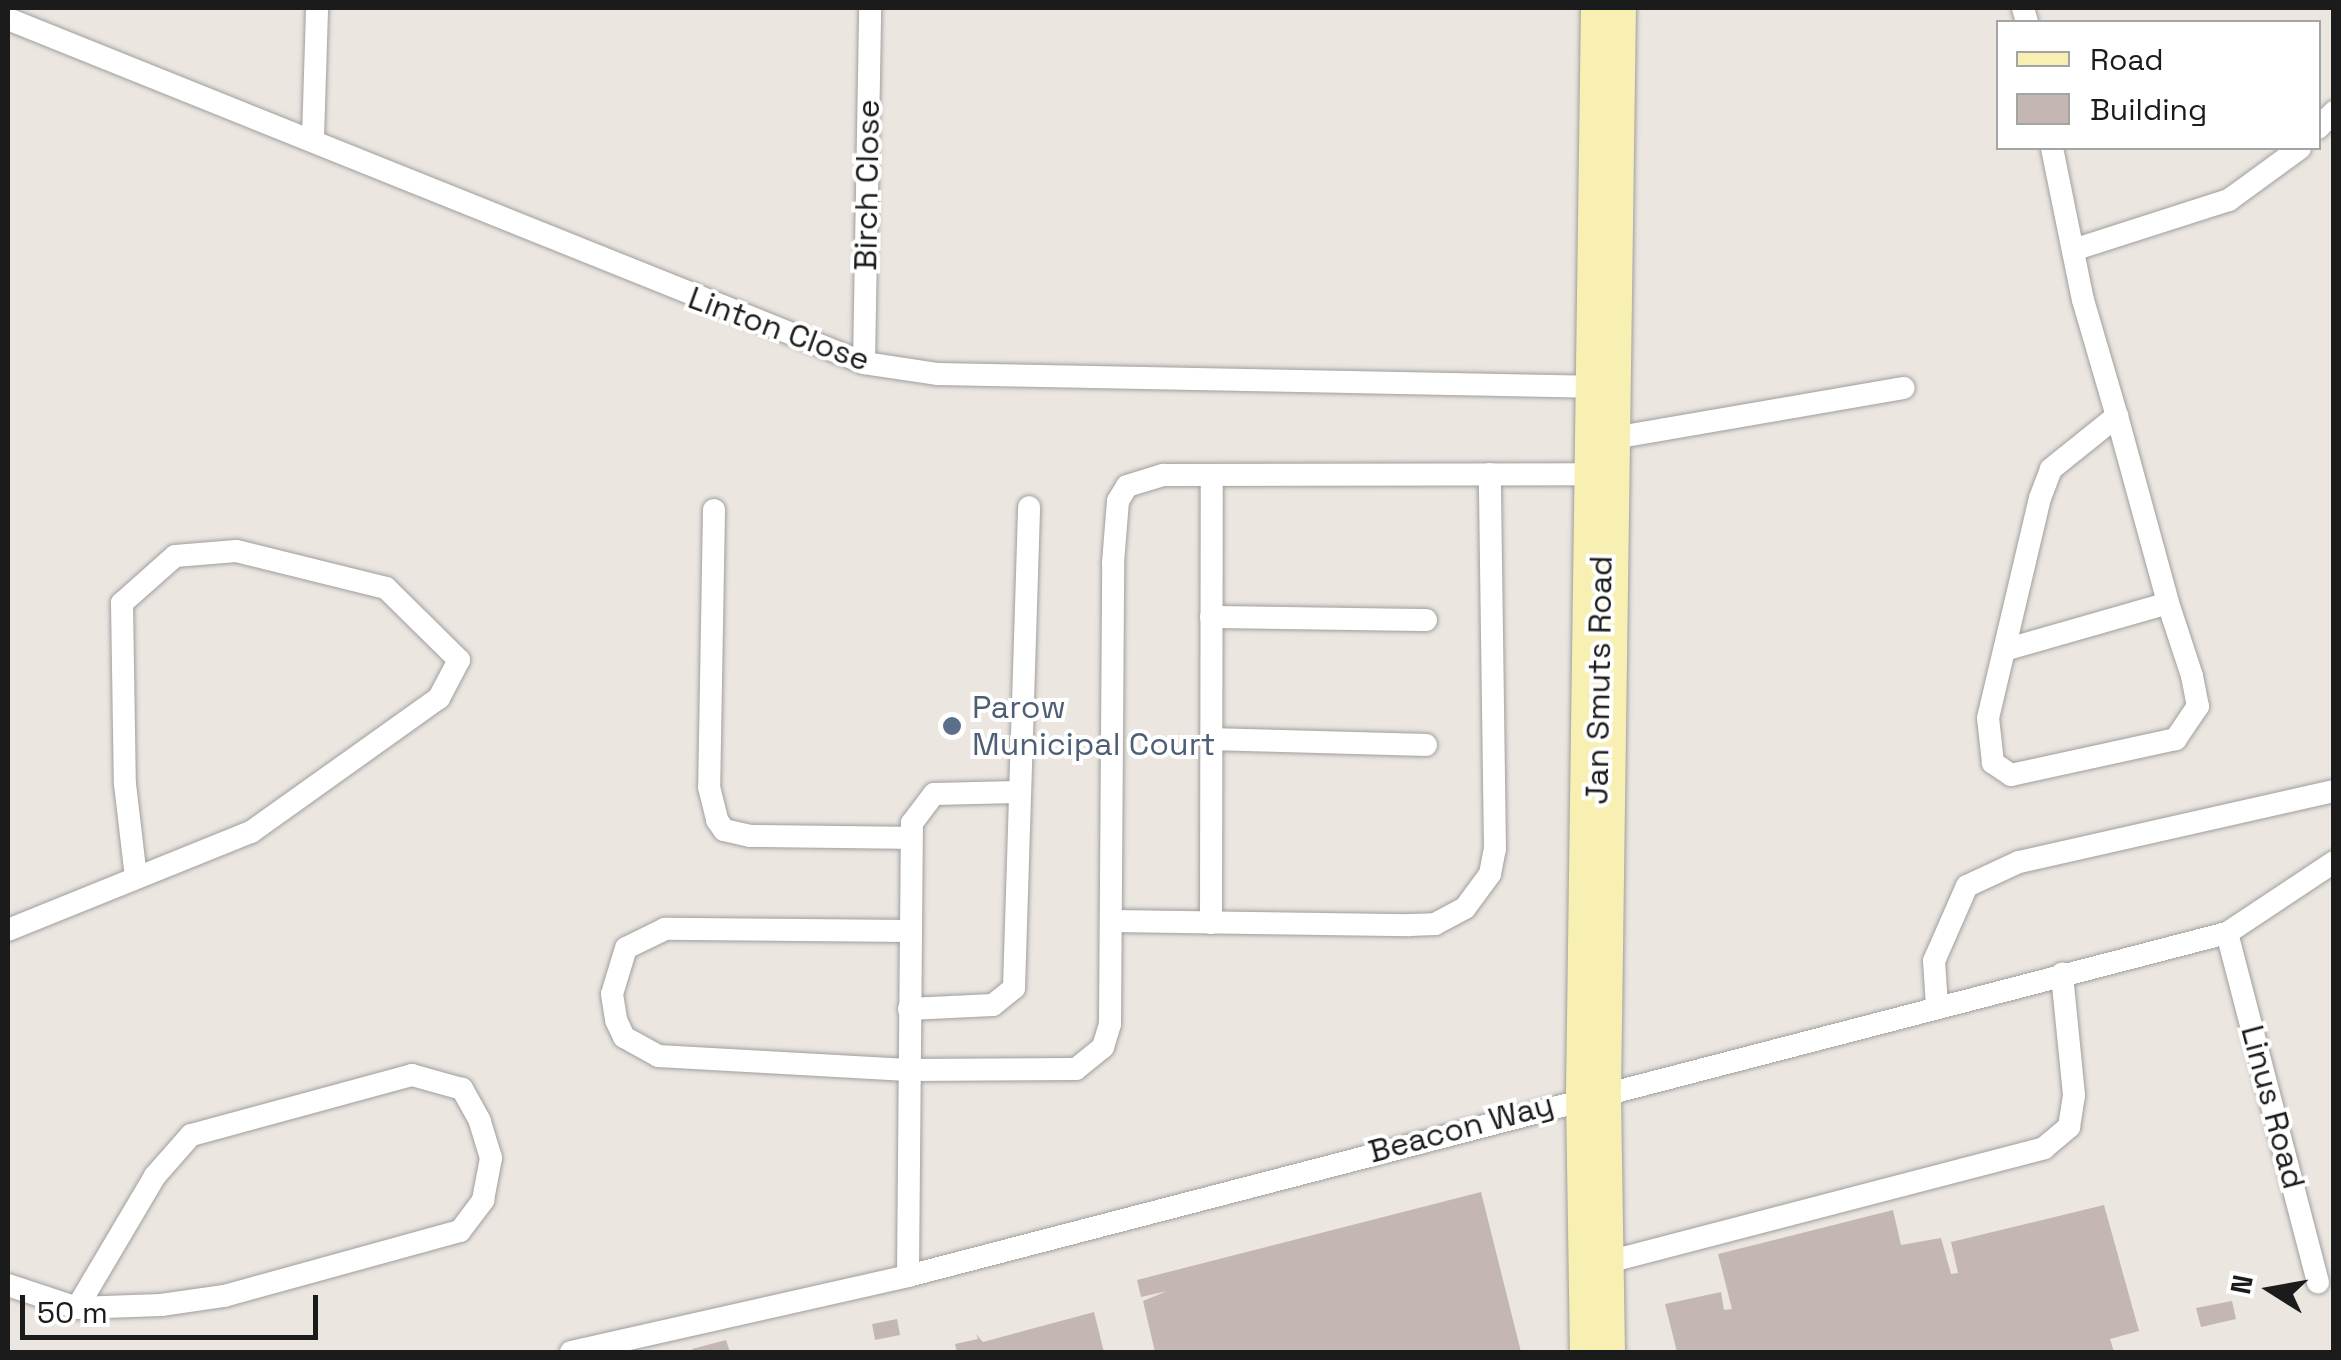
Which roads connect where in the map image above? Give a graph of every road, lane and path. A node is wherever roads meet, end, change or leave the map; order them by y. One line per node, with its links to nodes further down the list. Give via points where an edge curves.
1 (317, 8): 5 (lane)
2 (870, 8): 9 (lane, Birch Close)
3 (1608, 8): 12 (street, Jan Smuts Road)
4 (8, 19): 5 (lane, Linton Close)
5 (313, 138): 9 (lane, Linton Close, via 684,296)
6 (2052, 150): 8 (lane)
7 (2297, 150): 8 (lane, via 2229,200)
8 (2073, 250): 11 (lane)
9 (864, 363): 12 (lane, Linton Close)
10 (1904, 388): 12 (lane)
11 (2118, 416): 17 (lane); 20 (lane, via 2068,452 2045,482)
12 (1602, 434): 13 (lane); 37 (street, Jan Smuts Road)
13 (1490, 474): 14 (lane); 29 (lane, via 1496,849 1482,888 1465,908 1434,924)
14 (1212, 475): 18 (lane); 28 (lane, via 1146,478 1127,486 1118,501 1110,670)
15 (1029, 507): 24 (lane)
16 (714, 510): 25 (lane, via 709,787 717,820 724,830 750,836)
17 (2168, 603): 20 (lane); 20 (lane, via 2198,706 2176,739 2024,776 2000,771 1988,742 1988,718)
18 (1211, 617): 19 (lane); 21 (lane)
19 (1426, 620)
20 (2008, 649)
21 (1211, 738): 22 (lane); 29 (lane)
22 (1426, 745)
23 (2334, 790): 34 (lane, via 2019,862 1967,886 1934,961)
24 (1018, 792): 25 (lane, via 934,794 916,812); 35 (lane, via 1011,994 993,1006)
25 (909, 838): 31 (lane)
26 (2334, 862): 32 (lane, Beacon Way)
27 (136, 877): 27 (lane, via 251,832 439,698 459,660 386,588 236,551 175,556 122,603 125,784); 30 (lane)
28 (1112, 921): 29 (lane); 36 (lane, via 1109,1036 1086,1063 1051,1073)
29 (1211, 922)
30 (8, 930)
31 (910, 931): 35 (lane); 36 (lane, via 666,929 626,948 612,994 624,1037 658,1056)
32 (2227, 933): 33 (lane, Beacon Way); 40 (lane, Linus Road)
33 (2062, 974): 34 (lane, Beacon Way); 38 (lane, via 2074,1095 2068,1127 2044,1148)
34 (1937, 1006): 37 (lane, Beacon Way)
35 (910, 1010): 36 (lane)
36 (908, 1070): 39 (lane)
37 (1593, 1093): 38 (street, Jan Smuts Road); 39 (lane, Beacon Way)
38 (1596, 1265): 44 (street, Jan Smuts Road)
39 (908, 1276): 43 (lane, Beacon Way)
40 (2318, 1282)
41 (8, 1284): 42 (lane)
42 (76, 1308): 42 (lane, via 224,1296 460,1231 483,1200 491,1158 480,1121 462,1089 412,1076 191,1135 154,1176)
43 (571, 1352)
44 (1597, 1352)

